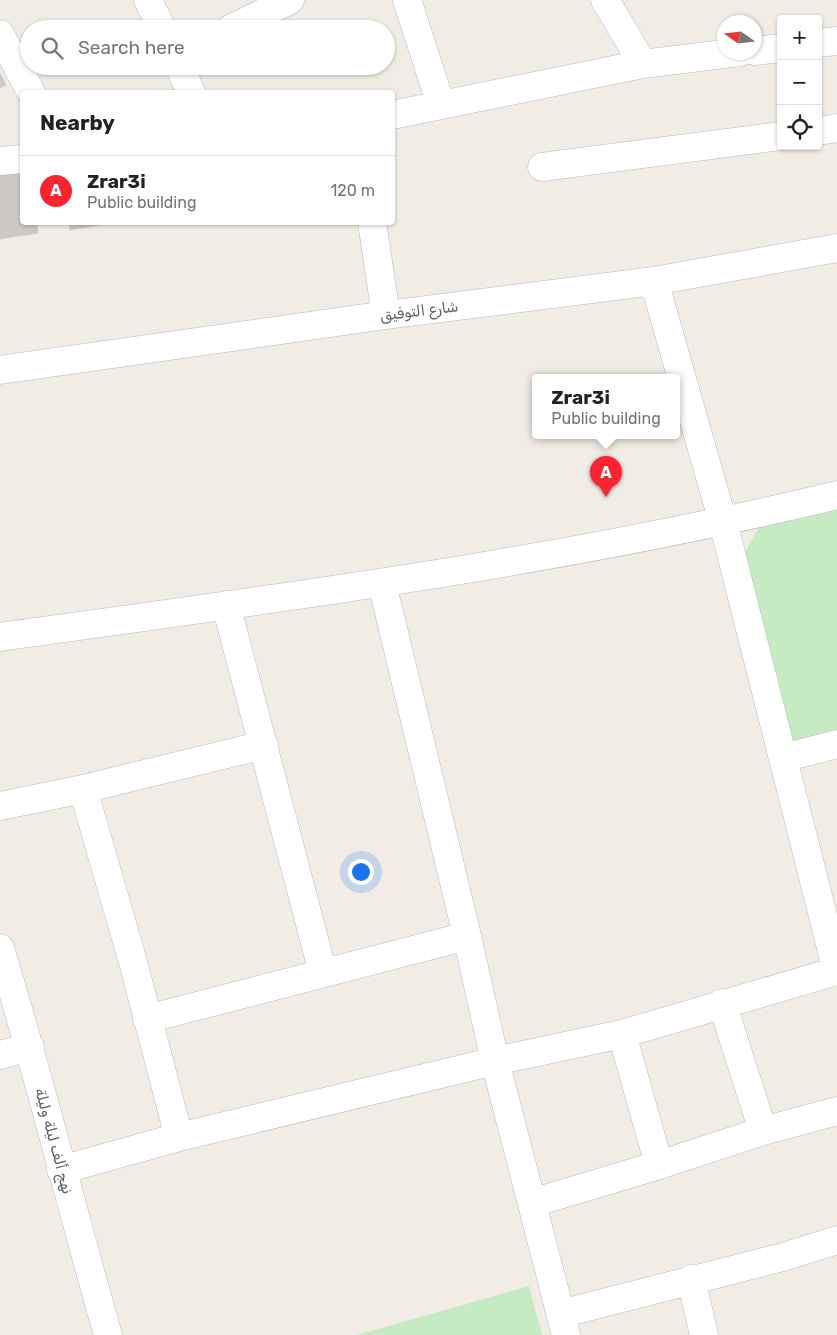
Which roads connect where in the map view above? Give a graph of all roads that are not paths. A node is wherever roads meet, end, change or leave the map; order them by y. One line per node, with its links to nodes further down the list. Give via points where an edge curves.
1 (148, 0): 5 (street)
2 (290, 0): 6 (street)
3 (407, 0): 19 (street)
4 (604, 0): 13 (street)
5 (158, 20)
6 (249, 20)
7 (0, 34): 14 (street)
8 (837, 41): 9 (street)
9 (822, 43)
10 (777, 48): 11 (street)
11 (762, 50)
12 (717, 55): 13 (street)
13 (643, 64): 19 (street)
14 (20, 71)
15 (22, 75): 17 (street)
16 (183, 75): 18 (street)
17 (30, 90)
18 (190, 90)
19 (441, 105): 20 (street)
20 (395, 114)
21 (837, 128): 22 (street)
22 (822, 130)
23 (777, 137): 26 (street)
24 (20, 159): 25 (street)
25 (0, 161)
26 (542, 167)
27 (372, 225): 30 (street)
28 (837, 248): 29 (street, شارع التوفيق)
29 (654, 281): 30 (street, شارع التوفيق); 33 (street)
30 (386, 315): 31 (street, شارع التوفيق)
31 (0, 370)
32 (837, 495): 33 (street)
33 (723, 522): 34 (street); 39 (street)
34 (382, 583): 35 (street); 42 (street)
35 (226, 606): 36 (street); 38 (street)
36 (0, 637)
37 (837, 744): 39 (street)
38 (264, 745): 40 (street); 45 (street)
39 (783, 758): 44 (street)
40 (83, 789): 41 (street); 47 (street, via 133,962)
41 (0, 806)
42 (468, 936): 45 (street); 51 (street)
43 (0, 948): 49 (street, نهج ألف ليلة وليلة)
44 (837, 971): 46 (street)
45 (323, 974): 47 (street)
46 (722, 1004): 48 (street); 53 (street)
47 (146, 1020): 54 (street)
48 (622, 1034): 51 (street); 55 (street)
49 (30, 1047): 50 (street); 56 (street, نهج ألف ليلة وليلة)
50 (0, 1055)
51 (495, 1061): 54 (street); 57 (street)
52 (837, 1111): 53 (street)
53 (763, 1131): 55 (street)
54 (179, 1137): 56 (street)
55 (659, 1165): 57 (street)
56 (61, 1170): 61 (street, نهج ألف ليلة وليلة)
57 (532, 1203): 60 (street)
58 (837, 1240): 59 (street)
59 (691, 1279): 60 (street); 62 (street)
60 (563, 1324)
61 (108, 1335)
62 (704, 1335)

